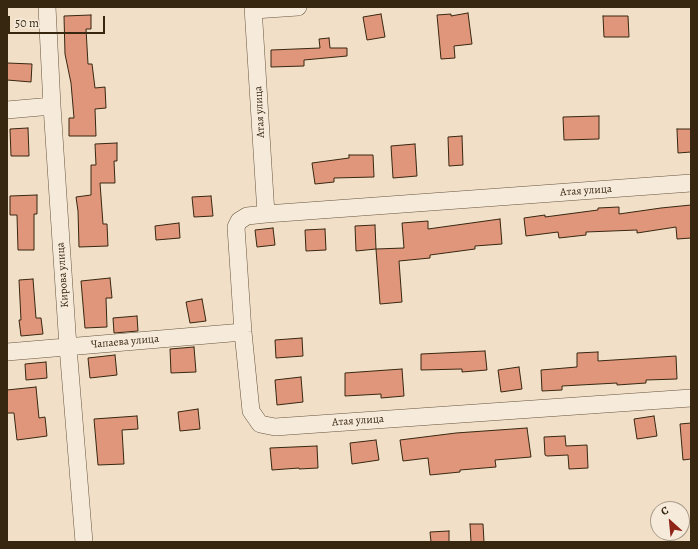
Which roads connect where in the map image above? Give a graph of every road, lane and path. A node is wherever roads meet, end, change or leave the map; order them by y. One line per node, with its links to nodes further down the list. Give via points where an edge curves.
1 (47, 7): 4 (street, Кирова улица)
2 (298, 7): 3 (street, Атая улица)
3 (254, 8): 7 (street, Атая улица)
4 (52, 106): 5 (street); 9 (street, Кирова улица)
5 (7, 110)
6 (691, 183): 7 (street, Атая улица)
7 (266, 214): 8 (street, Атая улица, via 247,216 239,221 236,227)
8 (243, 332): 9 (street, Чапаева улица); 11 (street, Атая улица, via 251,410 260,424 275,427)
9 (68, 347): 10 (street, Чапаева улица); 12 (street, Кирова улица)
10 (7, 352)
11 (691, 398)
12 (84, 542)

